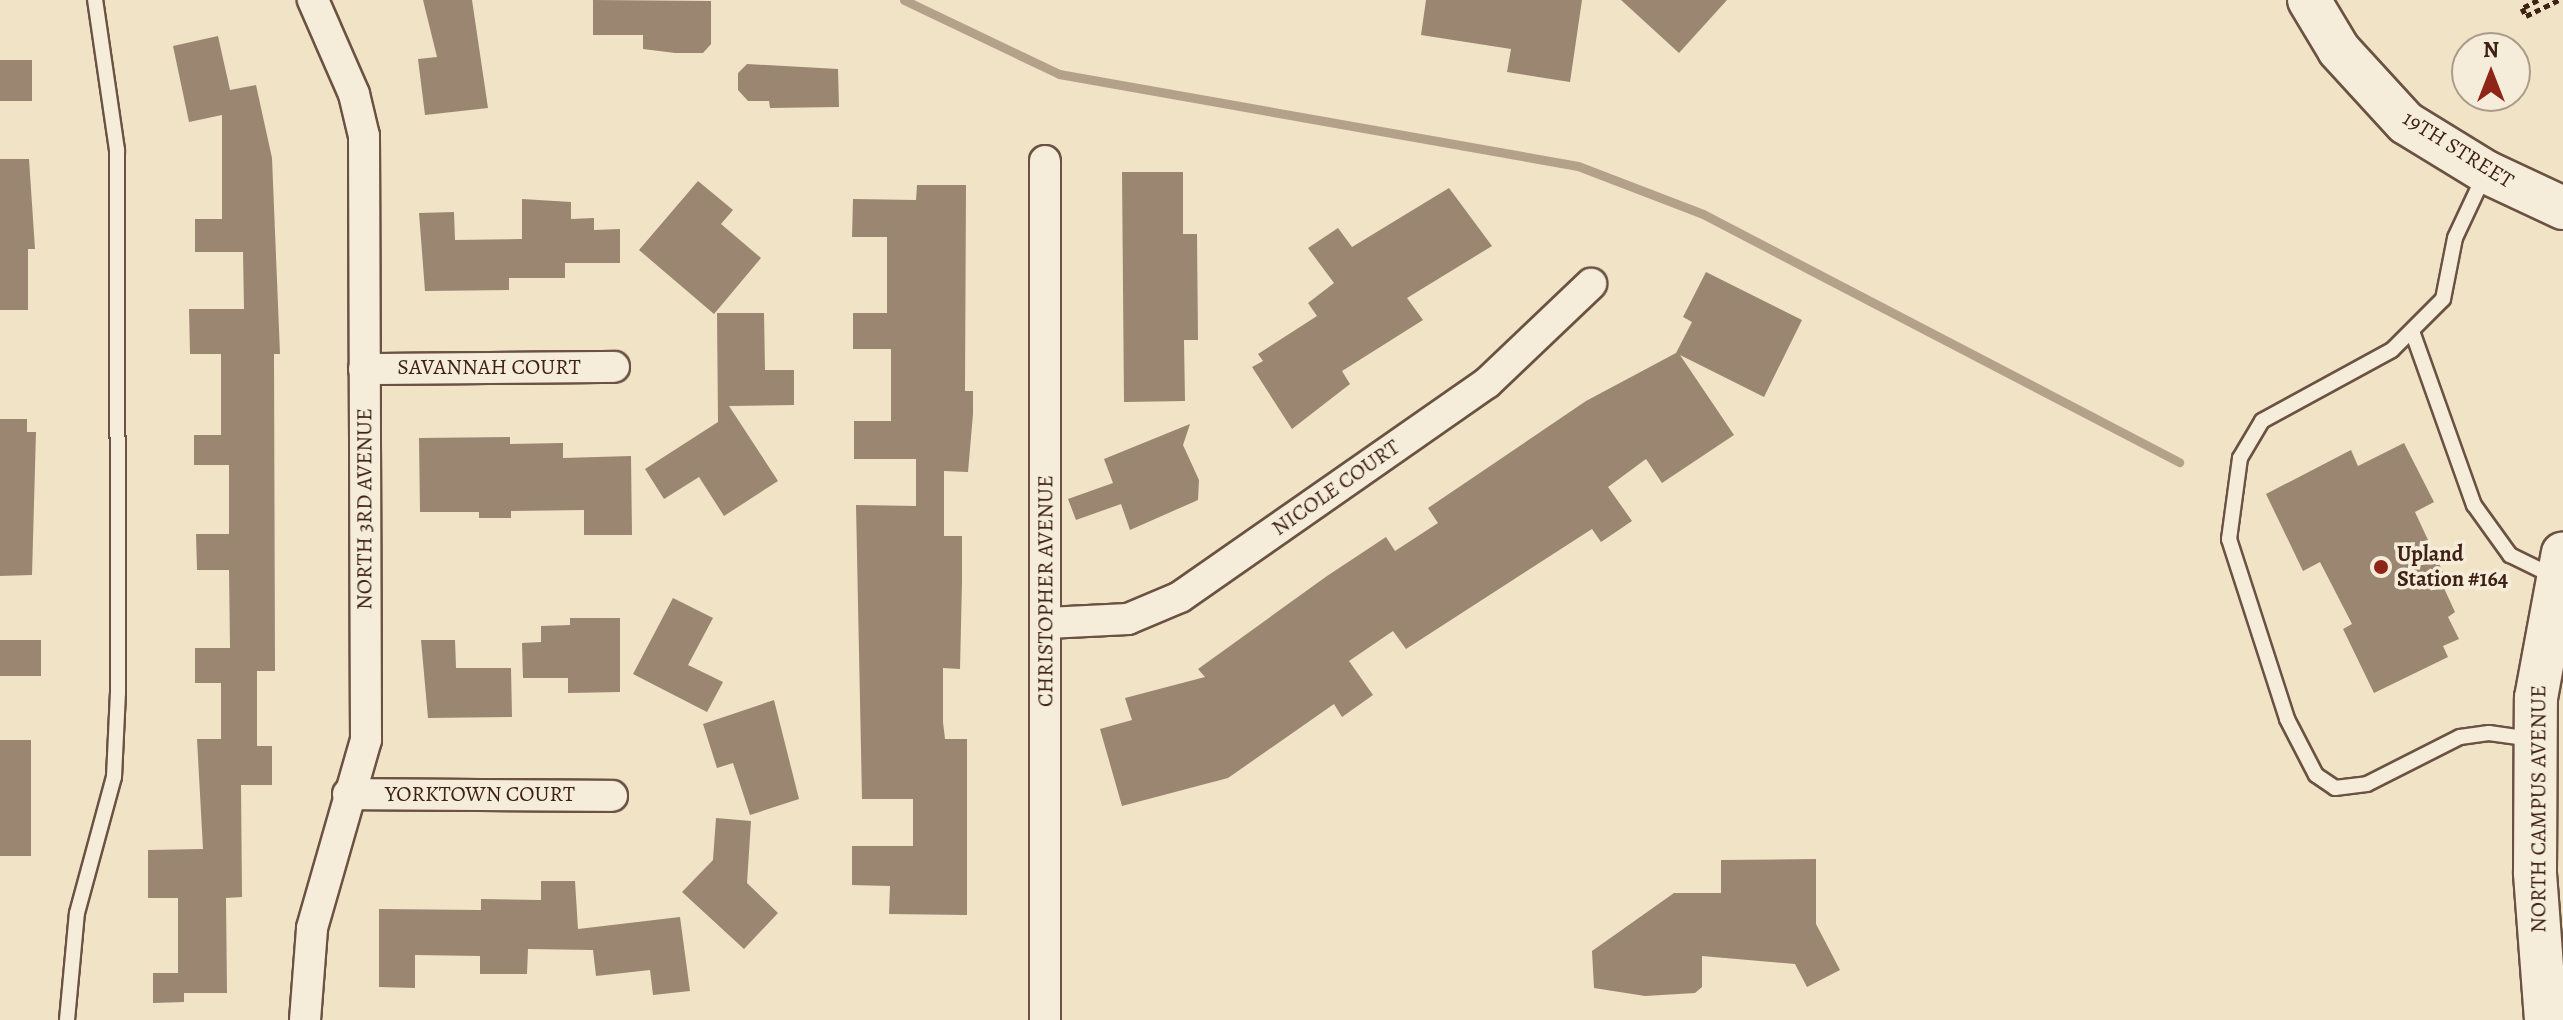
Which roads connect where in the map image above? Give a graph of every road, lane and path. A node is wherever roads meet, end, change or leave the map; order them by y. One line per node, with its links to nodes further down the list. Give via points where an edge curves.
1 (95, 0): 18 (lane, via 117,150 118,693 114,777 77,913)
2 (313, 0): 12 (street, NORTH 3RD AVENUE, via 354,94 364,136)
3 (2309, 0): 7 (main road, 19TH STREET, via 2339,50 2406,123)
4 (2538, 0): 5 (path, via 2522,8 2526,16)
5 (2559, 0)
6 (1045, 161): 14 (street, CHRISTOPHER AVENUE)
7 (2486, 172): 8 (main road, 19TH STREET); 10 (lane, via 2455,238 2443,299)
8 (2563, 208)
9 (1591, 284): 14 (street, NICOLE COURT, via 1487,383 1180,597 1128,619)
10 (2412, 331): 13 (lane, via 2474,505 2510,555); 15 (lane, via 2363,368 2262,421 2240,458 2229,539 2247,601 2287,719 2316,775 2335,788 2367,784 2460,737 2489,733)
11 (614, 367): 12 (street, SAVANNAH COURT)
12 (364, 369): 16 (street, NORTH 3RD AVENUE, via 366,740)
13 (2559, 565): 15 (main road, NORTH CAMPUS AVENUE)
14 (1047, 623): 20 (street, CHRISTOPHER AVENUE)
15 (2535, 739): 21 (main road, NORTH CAMPUS AVENUE, via 2536,913)
16 (348, 794): 17 (street, YORKTOWN COURT); 19 (street, NORTH 3RD AVENUE, via 312,928)
17 (612, 796)
18 (67, 1020)
19 (305, 1020)
20 (1045, 1020)
21 (2546, 1020)

